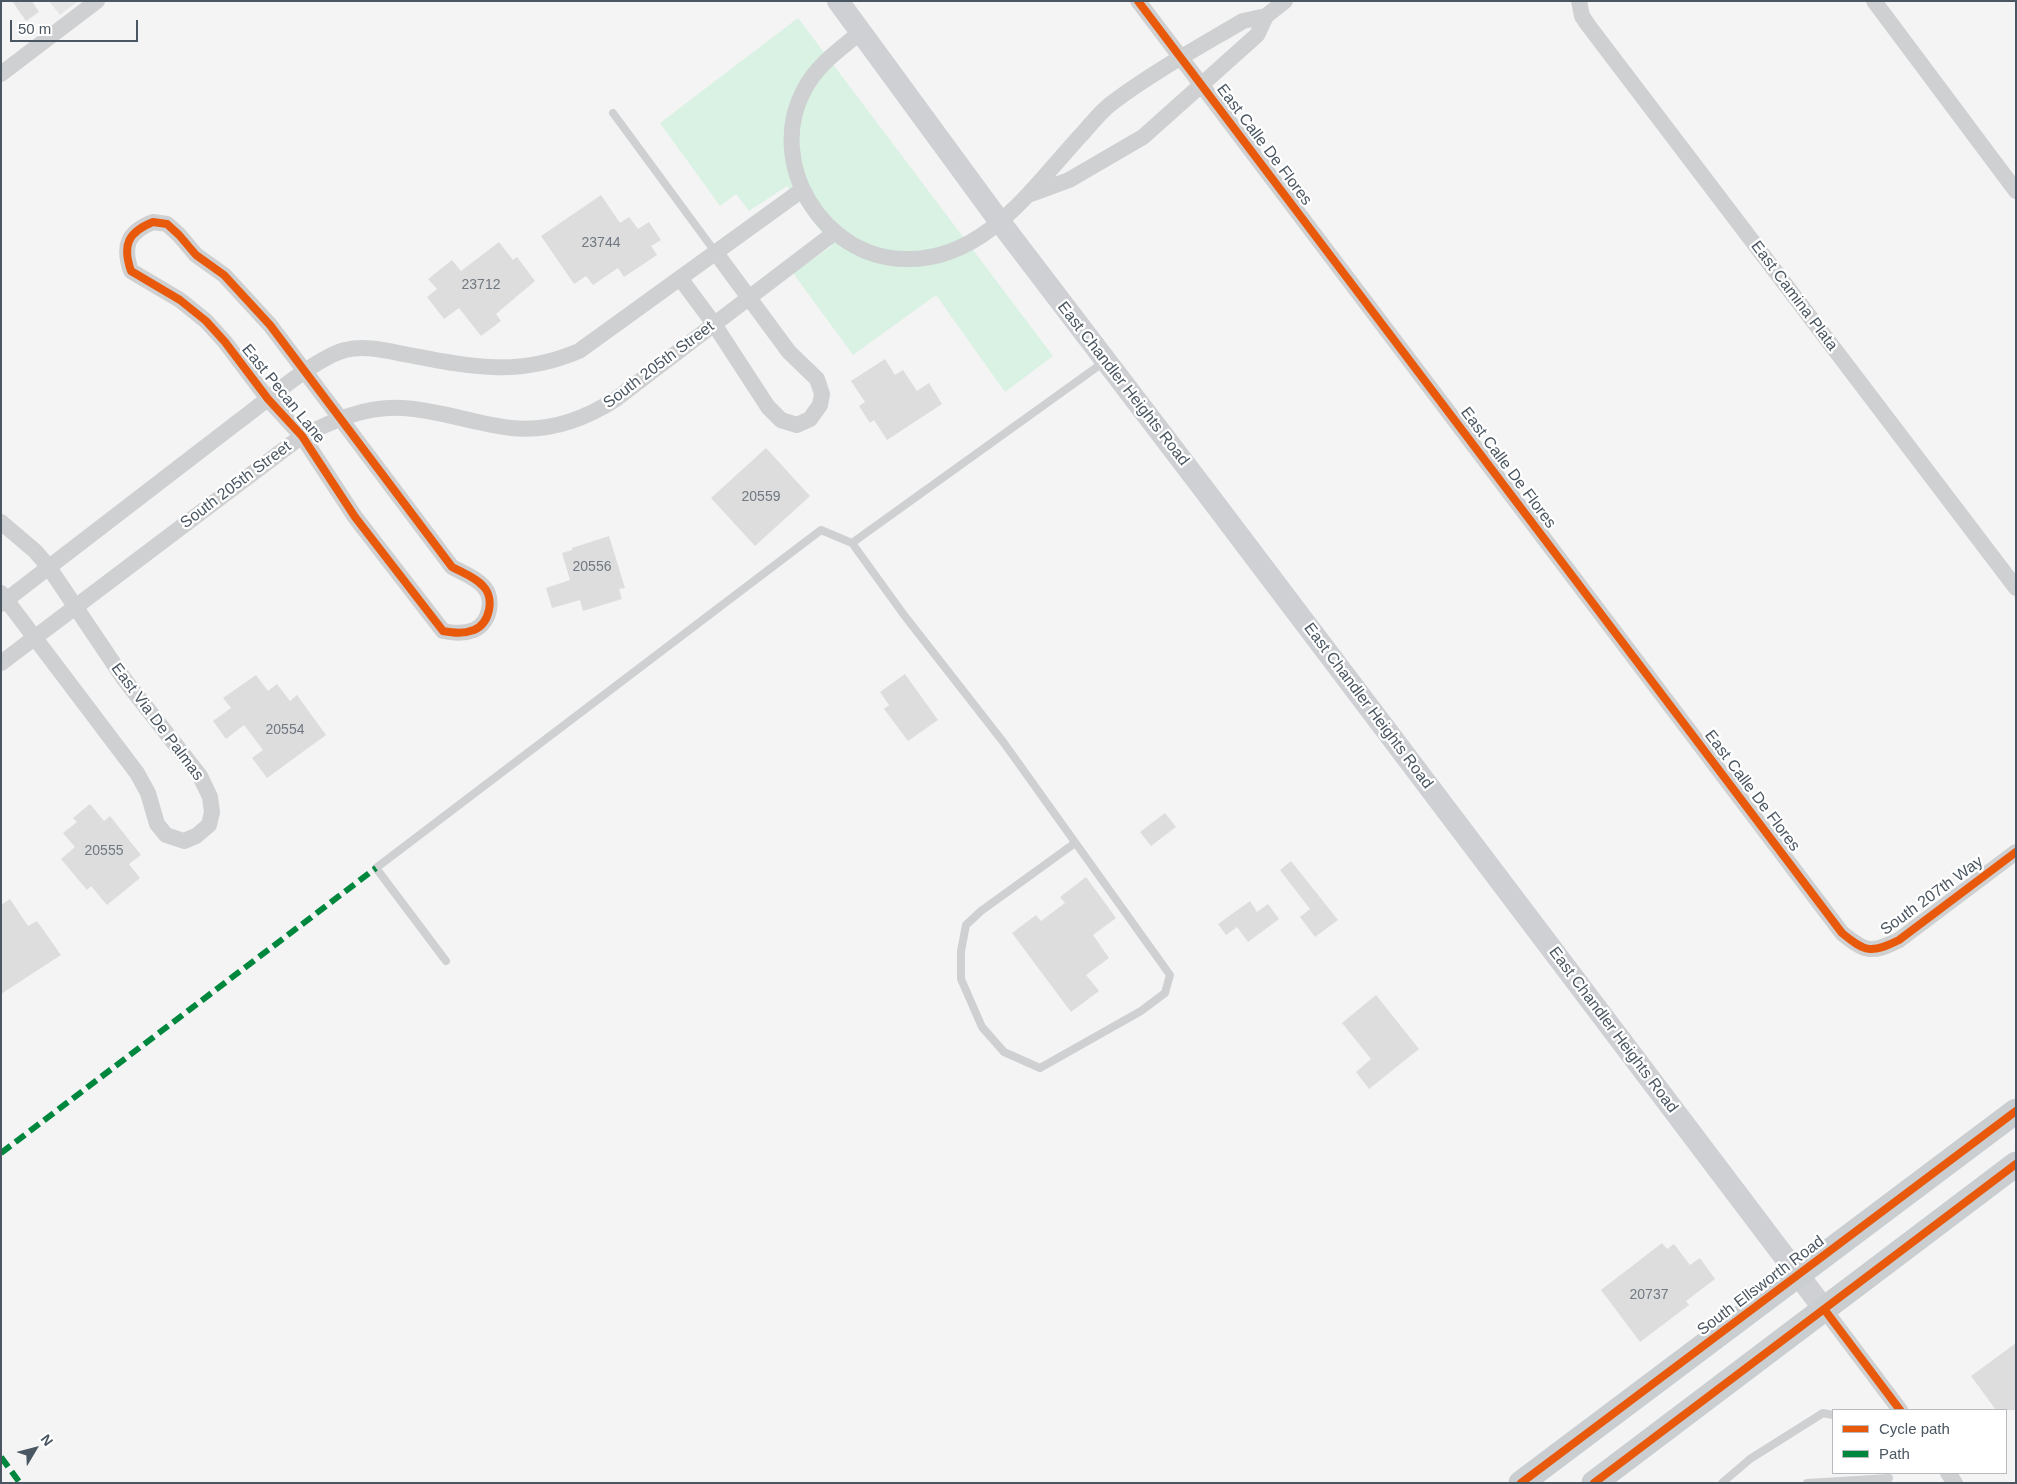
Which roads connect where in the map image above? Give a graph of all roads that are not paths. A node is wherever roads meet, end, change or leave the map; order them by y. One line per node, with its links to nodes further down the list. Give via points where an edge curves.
1 (97, 1): 10 (street)
2 (838, 1): 8 (main road, East Chandler Heights Road)
3 (1138, 1): 9 (street, East Calle De Flores)
4 (1285, 1): 7 (street)
5 (1580, 1): 30 (street, East Camina Plata, via 1582,16 1588,25)
6 (1874, 1): 14 (street)
7 (1266, 16): 9 (street, via 1243,21); 11 (street, via 1257,35)
8 (861, 32): 13 (street, via 823,63 803,92 792,127 794,165); 16 (main road, East Chandler Heights Road)
9 (1181, 58): 11 (street, East Calle De Flores); 15 (street, via 1110,104)
10 (1, 74)
11 (1201, 85): 15 (street, via 1143,137 1069,180); 37 (street, East Calle De Flores, via 1842,933)
12 (613, 113): 18 (lane)
13 (802, 190): 17 (street, via 824,224); 18 (street)
14 (2016, 191)
15 (1030, 194): 16 (street)
16 (1000, 222): 17 (street, via 952,251 930,258 881,256 860,249); 22 (main road, East Chandler Heights Road)
17 (834, 233): 20 (street, South 205th Street)
18 (716, 253): 19 (street); 20 (street)
19 (680, 278): 21 (street); 23 (street, via 579,352 545,363 510,369 482,367 362,348 330,356)
20 (749, 298): 21 (street, South 205th Street); 21 (street, via 790,352 817,379 822,394 820,405 810,419 797,425 782,420 768,407)
21 (714, 324): 25 (street, South 205th Street, via 616,399 577,420 536,428 512,428 445,413 401,408)
22 (1105, 361): 28 (lane); 41 (main road, East Chandler Heights Road)
23 (306, 372): 24 (street); 24 (street, East Pecan Lane, via 270,325 224,275 196,255 167,224 153,222 132,234 127,246 131,271 180,300 206,321); 25 (street, East Pecan Lane)
24 (268, 399): 26 (street, East Pecan Lane); 29 (street)
25 (339, 417): 26 (street, South 205th Street); 26 (street, East Pecan Lane, via 452,567 475,578 485,587 490,603 488,614 476,629 460,634 442,631 354,517)
26 (302, 436): 32 (street, South 205th Street)
27 (1, 522): 29 (street, East Via De Palmas)
28 (852, 543): 35 (lane, via 1004,743); 38 (lane, via 821,530 376,868)
29 (48, 566): 31 (street); 32 (street, East Via De Palmas)
30 (2016, 588)
31 (3, 599): 33 (street, East Via De Palmas)
32 (75, 606): 33 (street, South 205th Street); 33 (street, East Via De Palmas, via 124,679 200,776 210,797 212,812 209,825 196,836 184,841 166,835 157,824 148,793 137,773)
33 (35, 638): 34 (street, South 205th Street)
34 (1, 663)
35 (1075, 843): 35 (lane, via 1170,975 1165,993 1141,1011 1040,1068 1004,1052 982,1027 961,980 961,951 966,925)
36 (2016, 852): 37 (street, South 207th Way, via 1899,940 1881,949)
37 (1860, 948)
38 (446, 961)
39 (2016, 1111): 41 (main road, South Ellsworth Road)
40 (2016, 1164): 42 (main road)
41 (1798, 1276): 42 (main road, East Chandler Heights Road); 46 (main road, South Ellsworth Road)
42 (1824, 1309): 43 (street, East Chandler Heights Road); 47 (main road)
43 (1899, 1409)
44 (1832, 1415): 48 (lane, via 1823,1413 1750,1459)
45 (1889, 1478): 49 (lane)
46 (1521, 1483)
47 (1594, 1483)
48 (1722, 1483)
49 (1807, 1483)

